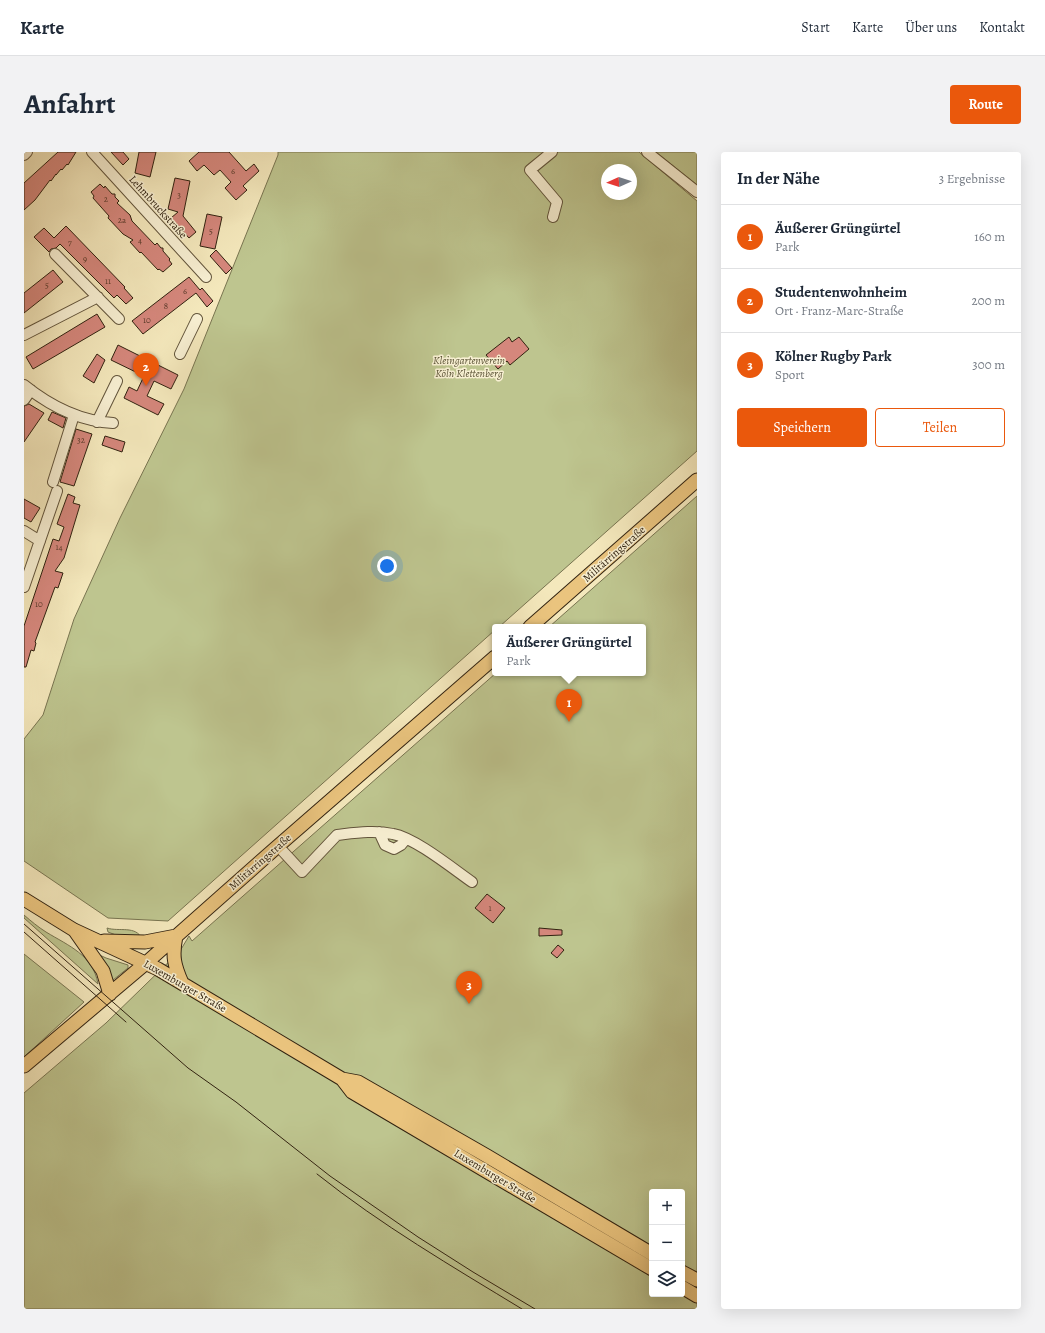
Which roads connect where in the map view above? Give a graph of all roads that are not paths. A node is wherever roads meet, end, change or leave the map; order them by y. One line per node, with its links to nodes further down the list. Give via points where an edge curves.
1 (27, 152): 5 (street)
2 (92, 152): 9 (street, Lehmbruckstraße)
3 (552, 152): 7 (street, via 530,170 557,202)
4 (647, 152): 6 (street)
5 (24, 155)
6 (697, 192)
7 (553, 217)
8 (55, 254): 10 (street)
9 (206, 277)
10 (98, 297): 11 (street); 13 (street)
11 (119, 319)
12 (197, 319): 14 (street)
13 (24, 335)
14 (180, 354)
15 (117, 381): 19 (street)
16 (27, 388): 17 (street); 18 (street, via 52,405)
17 (24, 400)
18 (74, 415): 19 (street); 23 (street)
19 (97, 422): 20 (street)
20 (113, 423)
21 (697, 480): 25 (main road, Militärringstraße)
22 (24, 531): 23 (street)
23 (40, 541): 24 (street)
24 (24, 587)
25 (533, 624)
26 (492, 660): 29 (main road, Militärringstraße)
27 (379, 832): 28 (street); 28 (street, via 385,845 394,849 401,846); 29 (street, via 337,835 302,872)
28 (406, 839): 30 (street)
29 (278, 846): 33 (main road, Militärringstraße)
30 (472, 882)
31 (24, 899): 32 (main road, Luxemburger Straße)
32 (74, 930): 34 (main road, Luxemburger Straße); 37 (main road, via 103,971)
33 (176, 936): 34 (main road, via 145,942); 35 (main road, Militärringstraße); 36 (main road, via 175,967)
34 (97, 940): 35 (main road, Luxemburger Straße)
35 (146, 963): 36 (main road, Luxemburger Straße); 37 (main road, Militärringstraße)
36 (182, 983): 39 (main road, Luxemburger Straße)
37 (110, 994): 38 (main road, Militärringstraße)
38 (24, 1066)
39 (342, 1079): 40 (main road, Luxemburger Straße, via 358,1082 377,1092); 41 (main road, Luxemburger Straße, via 352,1092)
40 (649, 1252)
41 (649, 1267)
42 (685, 1274): 43 (main road)
43 (697, 1280)
44 (685, 1288): 45 (main road)
45 (697, 1296)

